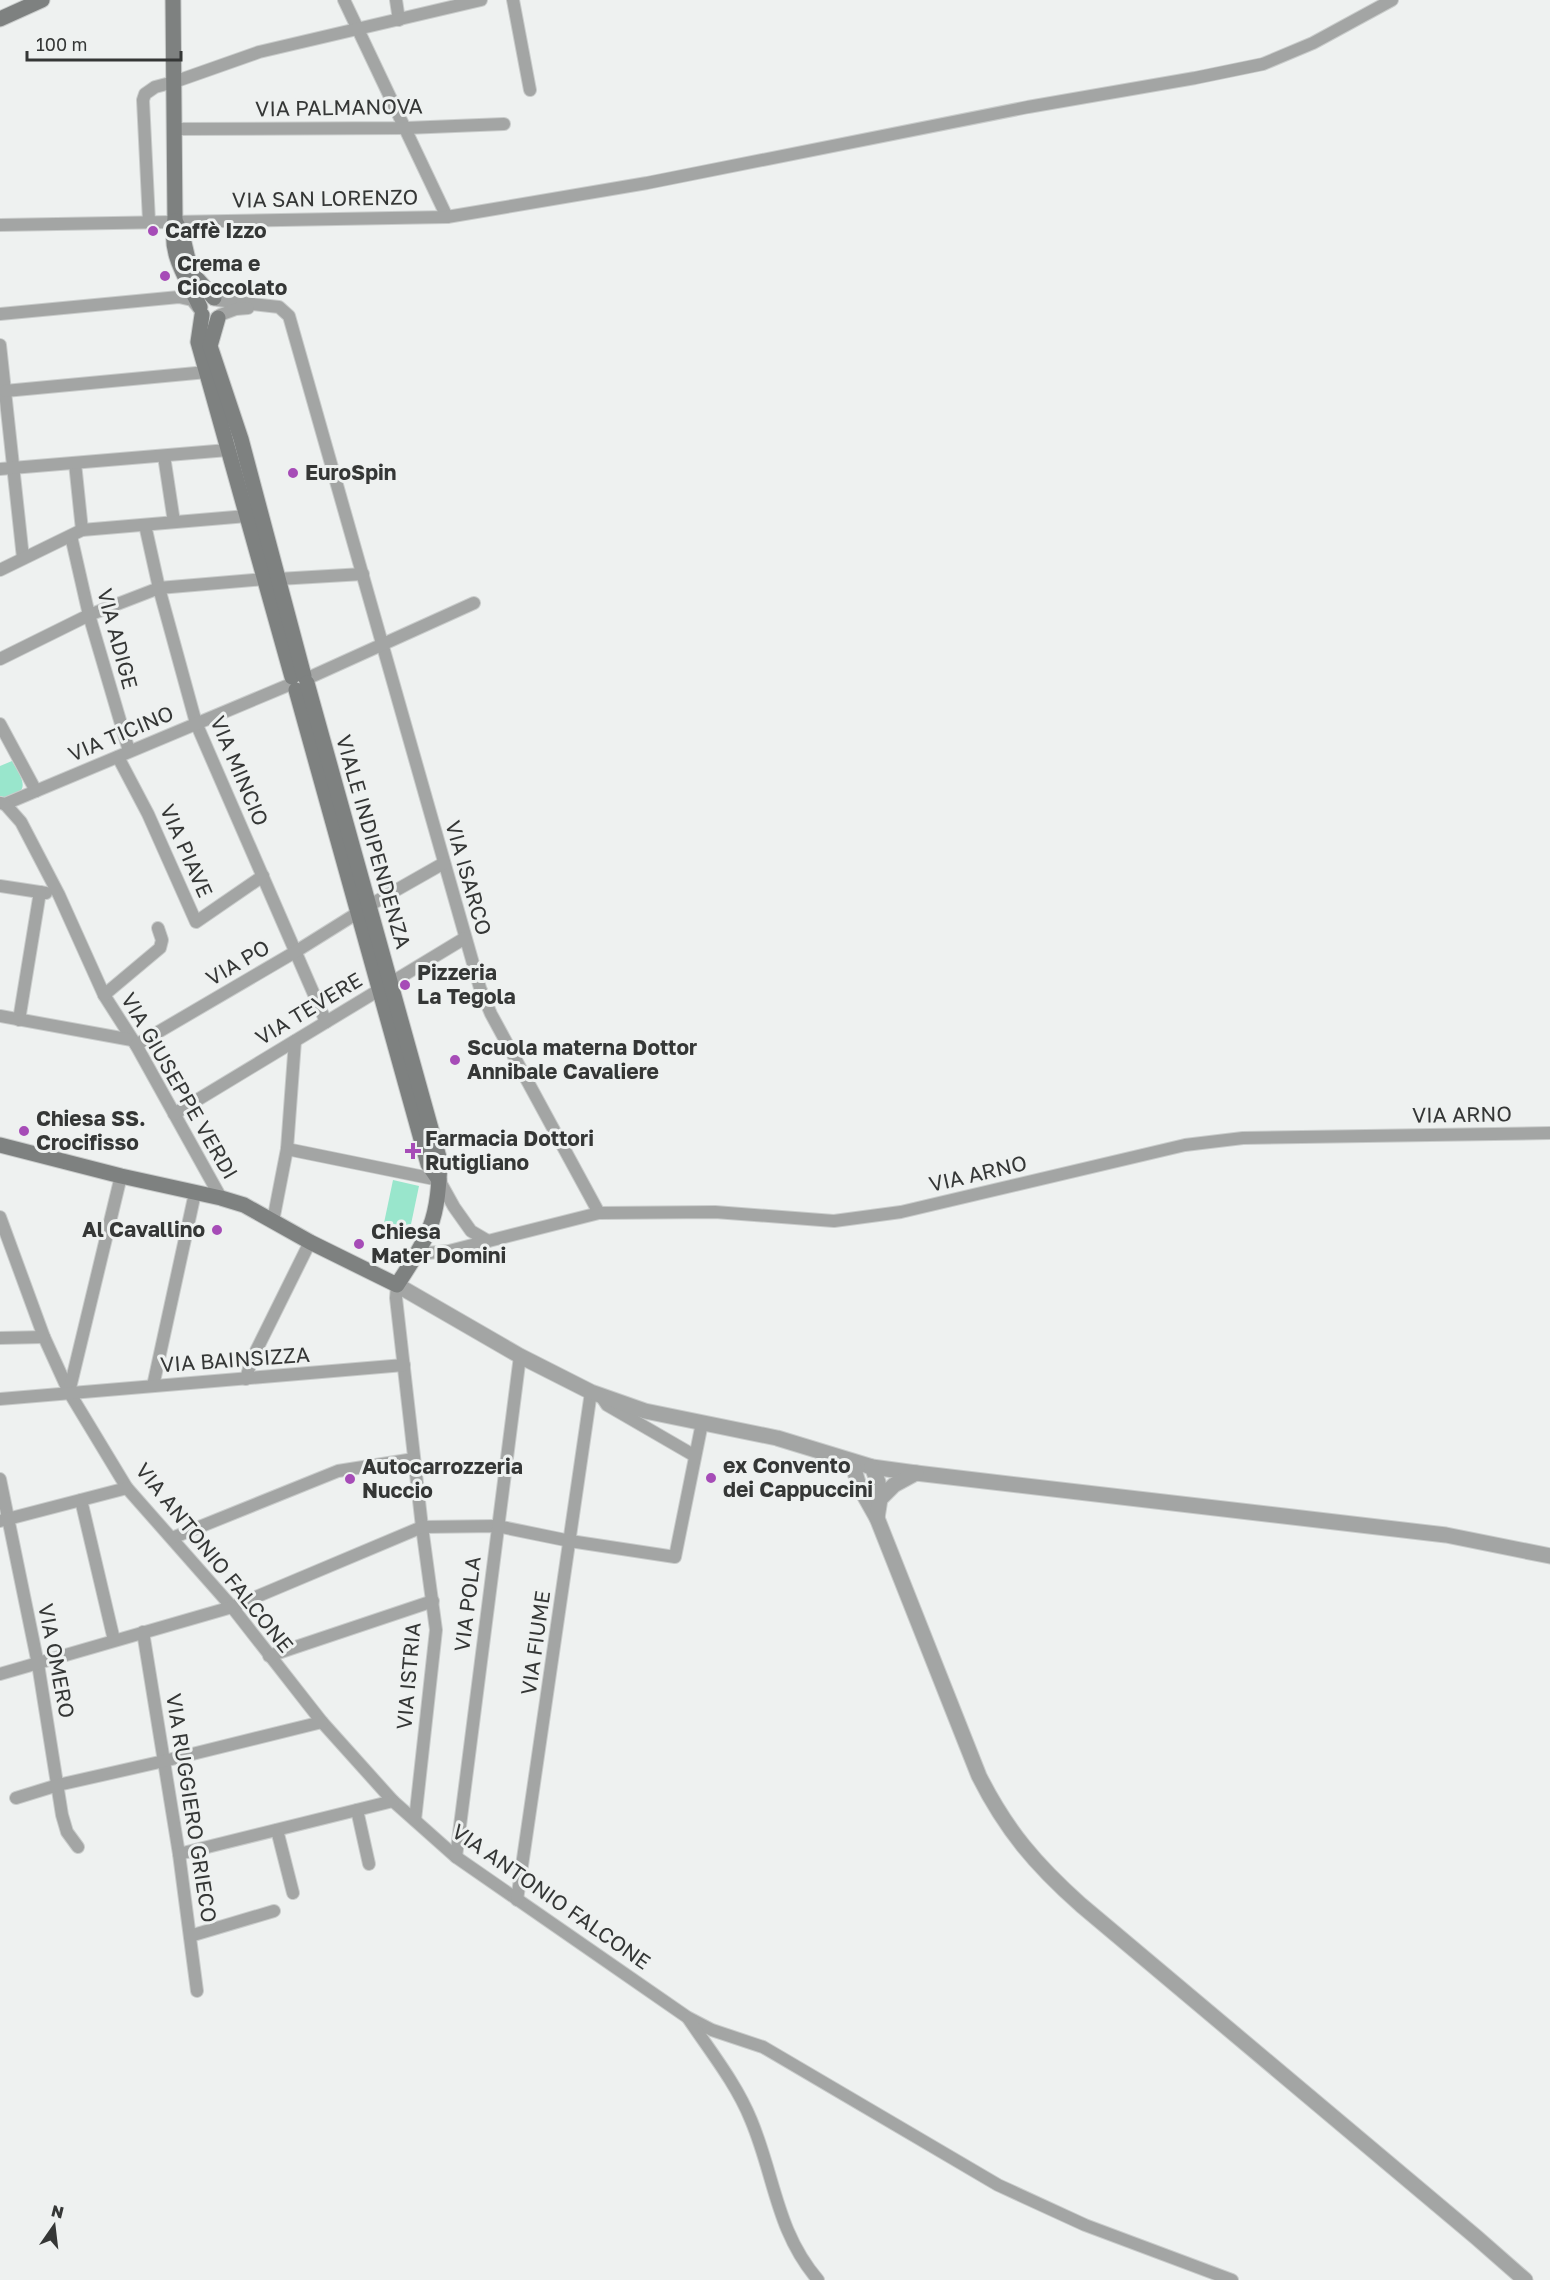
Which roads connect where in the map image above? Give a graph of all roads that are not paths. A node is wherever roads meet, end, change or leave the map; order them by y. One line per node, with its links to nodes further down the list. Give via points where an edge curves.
1 (42, 0): 8 (main road)
2 (173, 0): 11 (main road)
3 (344, 0): 10 (street)
4 (396, 0): 9 (street)
5 (481, 0): 9 (street)
6 (513, 0): 12 (street)
7 (1392, 0): 16 (street, VIA SAN LORENZO, via 1313,43 1263,63 647,183)
8 (0, 19)
9 (399, 20): 10 (street)
10 (357, 30): 11 (street, via 259,52); 14 (street)
11 (174, 82): 15 (main road); 17 (street, via 155,87 143,100)
12 (530, 90)
13 (504, 124): 14 (street, VIA PALMANOVA)
14 (406, 128): 15 (street, VIA PALMANOVA); 16 (street)
15 (174, 129): 18 (main road)
16 (447, 217): 18 (street, VIA SAN LORENZO)
17 (149, 221): 18 (street, VIA SAN LORENZO); 19 (street, VIA SAN LORENZO)
18 (175, 221): 20 (main road, via 183,234 191,272); 22 (main road, via 171,237 185,281)
19 (0, 225)
20 (215, 299): 21 (street); 22 (main road, via 207,299); 24 (main road, via 222,305)
21 (268, 306): 24 (street, via 236,309); 39 (street, VIA ISARCO, via 279,307 289,316)
22 (201, 311): 23 (street, via 192,300 179,297); 24 (main road, via 211,320); 26 (main road, VIALE INDIPENDENZA, via 198,342)
23 (0, 314)
24 (219, 317): 40 (main road, VIALE INDIPENDENZA, via 210,346 241,439)
25 (0, 345): 27 (street)
26 (207, 372): 27 (street); 28 (main road, VIALE INDIPENDENZA)
27 (5, 391): 31 (street)
28 (228, 450): 29 (street); 32 (main road, VIALE INDIPENDENZA)
29 (164, 456): 30 (street); 33 (street)
30 (75, 463): 31 (street); 35 (street)
31 (6, 469): 37 (street)
32 (247, 516): 33 (street); 40 (main road, VIALE INDIPENDENZA)
33 (174, 522): 34 (street)
34 (145, 525): 35 (street); 41 (street, VIA MINCIO)
35 (82, 530): 36 (street)
36 (71, 536): 37 (street); 43 (street, VIA ADIGE)
37 (23, 558): 38 (street)
38 (0, 570)
39 (363, 574): 40 (street); 44 (street, VIA ISARCO)
40 (271, 579): 41 (street); 46 (main road, VIALE INDIPENDENZA)
41 (159, 588): 43 (street); 47 (street, VIA MINCIO)
42 (474, 603): 44 (street, VIA TICINO)
43 (89, 615): 45 (street); 49 (street, VIA ADIGE)
44 (383, 644): 46 (street, VIA TICINO); 52 (street, VIA ISARCO)
45 (0, 659)
46 (299, 681): 47 (street, VIA TICINO); 57 (main road, VIALE INDIPENDENZA)
47 (196, 723): 49 (street, VIA TICINO); 53 (street, VIA MINCIO)
48 (0, 724): 50 (street)
49 (124, 754): 50 (street, VIA TICINO); 53 (street, VIA PIAVE, via 196,922)
50 (36, 791): 51 (street, VIA TICINO)
51 (2, 804): 56 (street, VIA GIUSEPPE VERDI, via 21,822)
52 (444, 863): 57 (street, VIA PO); 59 (street, VIA ISARCO)
53 (263, 876): 60 (street, VIA MINCIO)
54 (0, 886): 55 (street)
55 (40, 892): 56 (street); 64 (street)
56 (58, 895): 62 (street, VIA GIUSEPPE VERDI)
57 (364, 909): 60 (street, VIA PO); 61 (main road, VIALE INDIPENDENZA)
58 (158, 927): 62 (street, VIA GIUSEPPE VERDI, via 160,948)
59 (465, 938): 61 (street, VIA TEVERE); 76 (street, VIA ISARCO, via 491,1014)
60 (295, 952): 65 (street, VIA MINCIO); 67 (street, VIA PO)
61 (385, 986): 65 (street, VIA TEVERE); 73 (main road, VIALE INDIPENDENZA, via 440,1161)
62 (104, 994): 67 (street, VIA GIUSEPPE VERDI)
63 (0, 1016): 64 (street)
64 (19, 1020): 67 (street)
65 (326, 1022): 66 (street, VIA TEVERE)
66 (295, 1041): 68 (street, VIA TEVERE); 71 (street)
67 (134, 1042): 68 (street, VIA GIUSEPPE VERDI)
68 (174, 1114): 75 (street, VIA GIUSEPPE VERDI)
69 (1550, 1133): 76 (street, VIA ARNO, via 1243,1137 1185,1145 901,1212 834,1221 715,1212)
70 (0, 1145): 72 (main road)
71 (287, 1149): 73 (street); 78 (street)
72 (121, 1176): 74 (main road); 89 (street)
73 (439, 1180): 79 (street, via 471,1231); 81 (main road, VIALE INDIPENDENZA, via 431,1225)
74 (195, 1193): 75 (main road); 88 (street)
75 (221, 1198): 78 (main road)
76 (598, 1213): 79 (street, VIA ARNO)
77 (0, 1217): 83 (street, VIA ANTONIO FALCONE)
78 (273, 1221): 80 (main road)
79 (488, 1241): 81 (street, VIA ARNO)
80 (310, 1242): 82 (main road); 87 (street, via 251,1361)
81 (417, 1254): 82 (main road, VIALE INDIPENDENZA)
82 (397, 1285): 85 (street); 86 (street, VIA ISTRIA)
83 (44, 1337): 84 (street); 89 (street, VIA ANTONIO FALCONE)
84 (0, 1338)
85 (520, 1356): 90 (street); 104 (street, VIA POLA)
86 (404, 1365): 87 (street, VIA BAINSIZZA); 94 (street, VIA ISTRIA)
87 (246, 1379): 88 (street, VIA BAINSIZZA)
88 (153, 1386): 89 (street, VIA BAINSIZZA)
89 (69, 1392): 91 (street, VIA BAINSIZZA); 99 (street, VIA ANTONIO FALCONE)
90 (596, 1394): 92 (street, via 645,1411); 93 (street, via 607,1405); 107 (street, VIA FIUME)
91 (0, 1399)
92 (702, 1423): 93 (street); 95 (street, via 801,1444)
93 (695, 1456): 107 (street, via 675,1557)
94 (414, 1459): 105 (street, VIA ISTRIA); 106 (street, via 338,1471)
95 (852, 1462): 96 (street); 102 (street, via 859,1486)
96 (873, 1467): 97 (street); 100 (street)
97 (916, 1473): 100 (street, via 894,1485); 108 (street, via 1446,1535)
98 (0, 1479): 103 (street, VIA OMERO)
99 (127, 1488): 101 (street); 106 (street, VIA ANTONIO FALCONE)
100 (880, 1499): 102 (street)
101 (81, 1500): 103 (street); 112 (street)
102 (877, 1518): 136 (street, via 979,1776 995,1808 1024,1849 1081,1905)
103 (4, 1520): 114 (street, VIA OMERO)
104 (497, 1526): 105 (street); 107 (street); 126 (street, VIA POLA)
105 (422, 1527): 109 (street, VIA ISTRIA); 110 (street)
106 (172, 1538): 110 (street, VIA ANTONIO FALCONE)
107 (570, 1541): 129 (street, VIA FIUME)
108 (1550, 1556)
109 (433, 1601): 113 (street); 122 (street, VIA ISTRIA, via 436,1630)
110 (232, 1607): 111 (street); 113 (street, VIA ANTONIO FALCONE)
111 (143, 1632): 112 (street); 117 (street, VIA RUGGIERO GRIECO)
112 (114, 1640): 114 (street)
113 (269, 1656): 116 (street, VIA ANTONIO FALCONE)
114 (38, 1664): 115 (street); 118 (street, VIA OMERO)
115 (0, 1674)
116 (322, 1722): 117 (street); 120 (street, VIA ANTONIO FALCONE)
117 (164, 1761): 118 (street); 125 (street, VIA RUGGIERO GRIECO)
118 (58, 1785): 119 (street); 124 (street, VIA OMERO, via 67,1832)
119 (16, 1798)
120 (393, 1801): 121 (street); 122 (street, VIA ANTONIO FALCONE)
121 (357, 1810): 123 (street); 127 (street)
122 (415, 1820): 126 (street, VIA ANTONIO FALCONE)
123 (277, 1830): 125 (street); 128 (street)
124 (78, 1847)
125 (178, 1854): 131 (street, VIA RUGGIERO GRIECO)
126 (456, 1857): 129 (street, VIA ANTONIO FALCONE)
127 (369, 1864)
128 (293, 1893)
129 (517, 1899): 133 (street, VIA ANTONIO FALCONE)
130 (274, 1911): 131 (street)
131 (190, 1936): 132 (street, VIA RUGGIERO GRIECO)
132 (197, 1991)
133 (687, 2017): 134 (street, via 751,2119 785,2229); 135 (street, VIA ANTONIO FALCONE, via 763,2047 998,2185 1085,2225)
134 (818, 2280)
135 (1232, 2280)
136 (1525, 2280)

